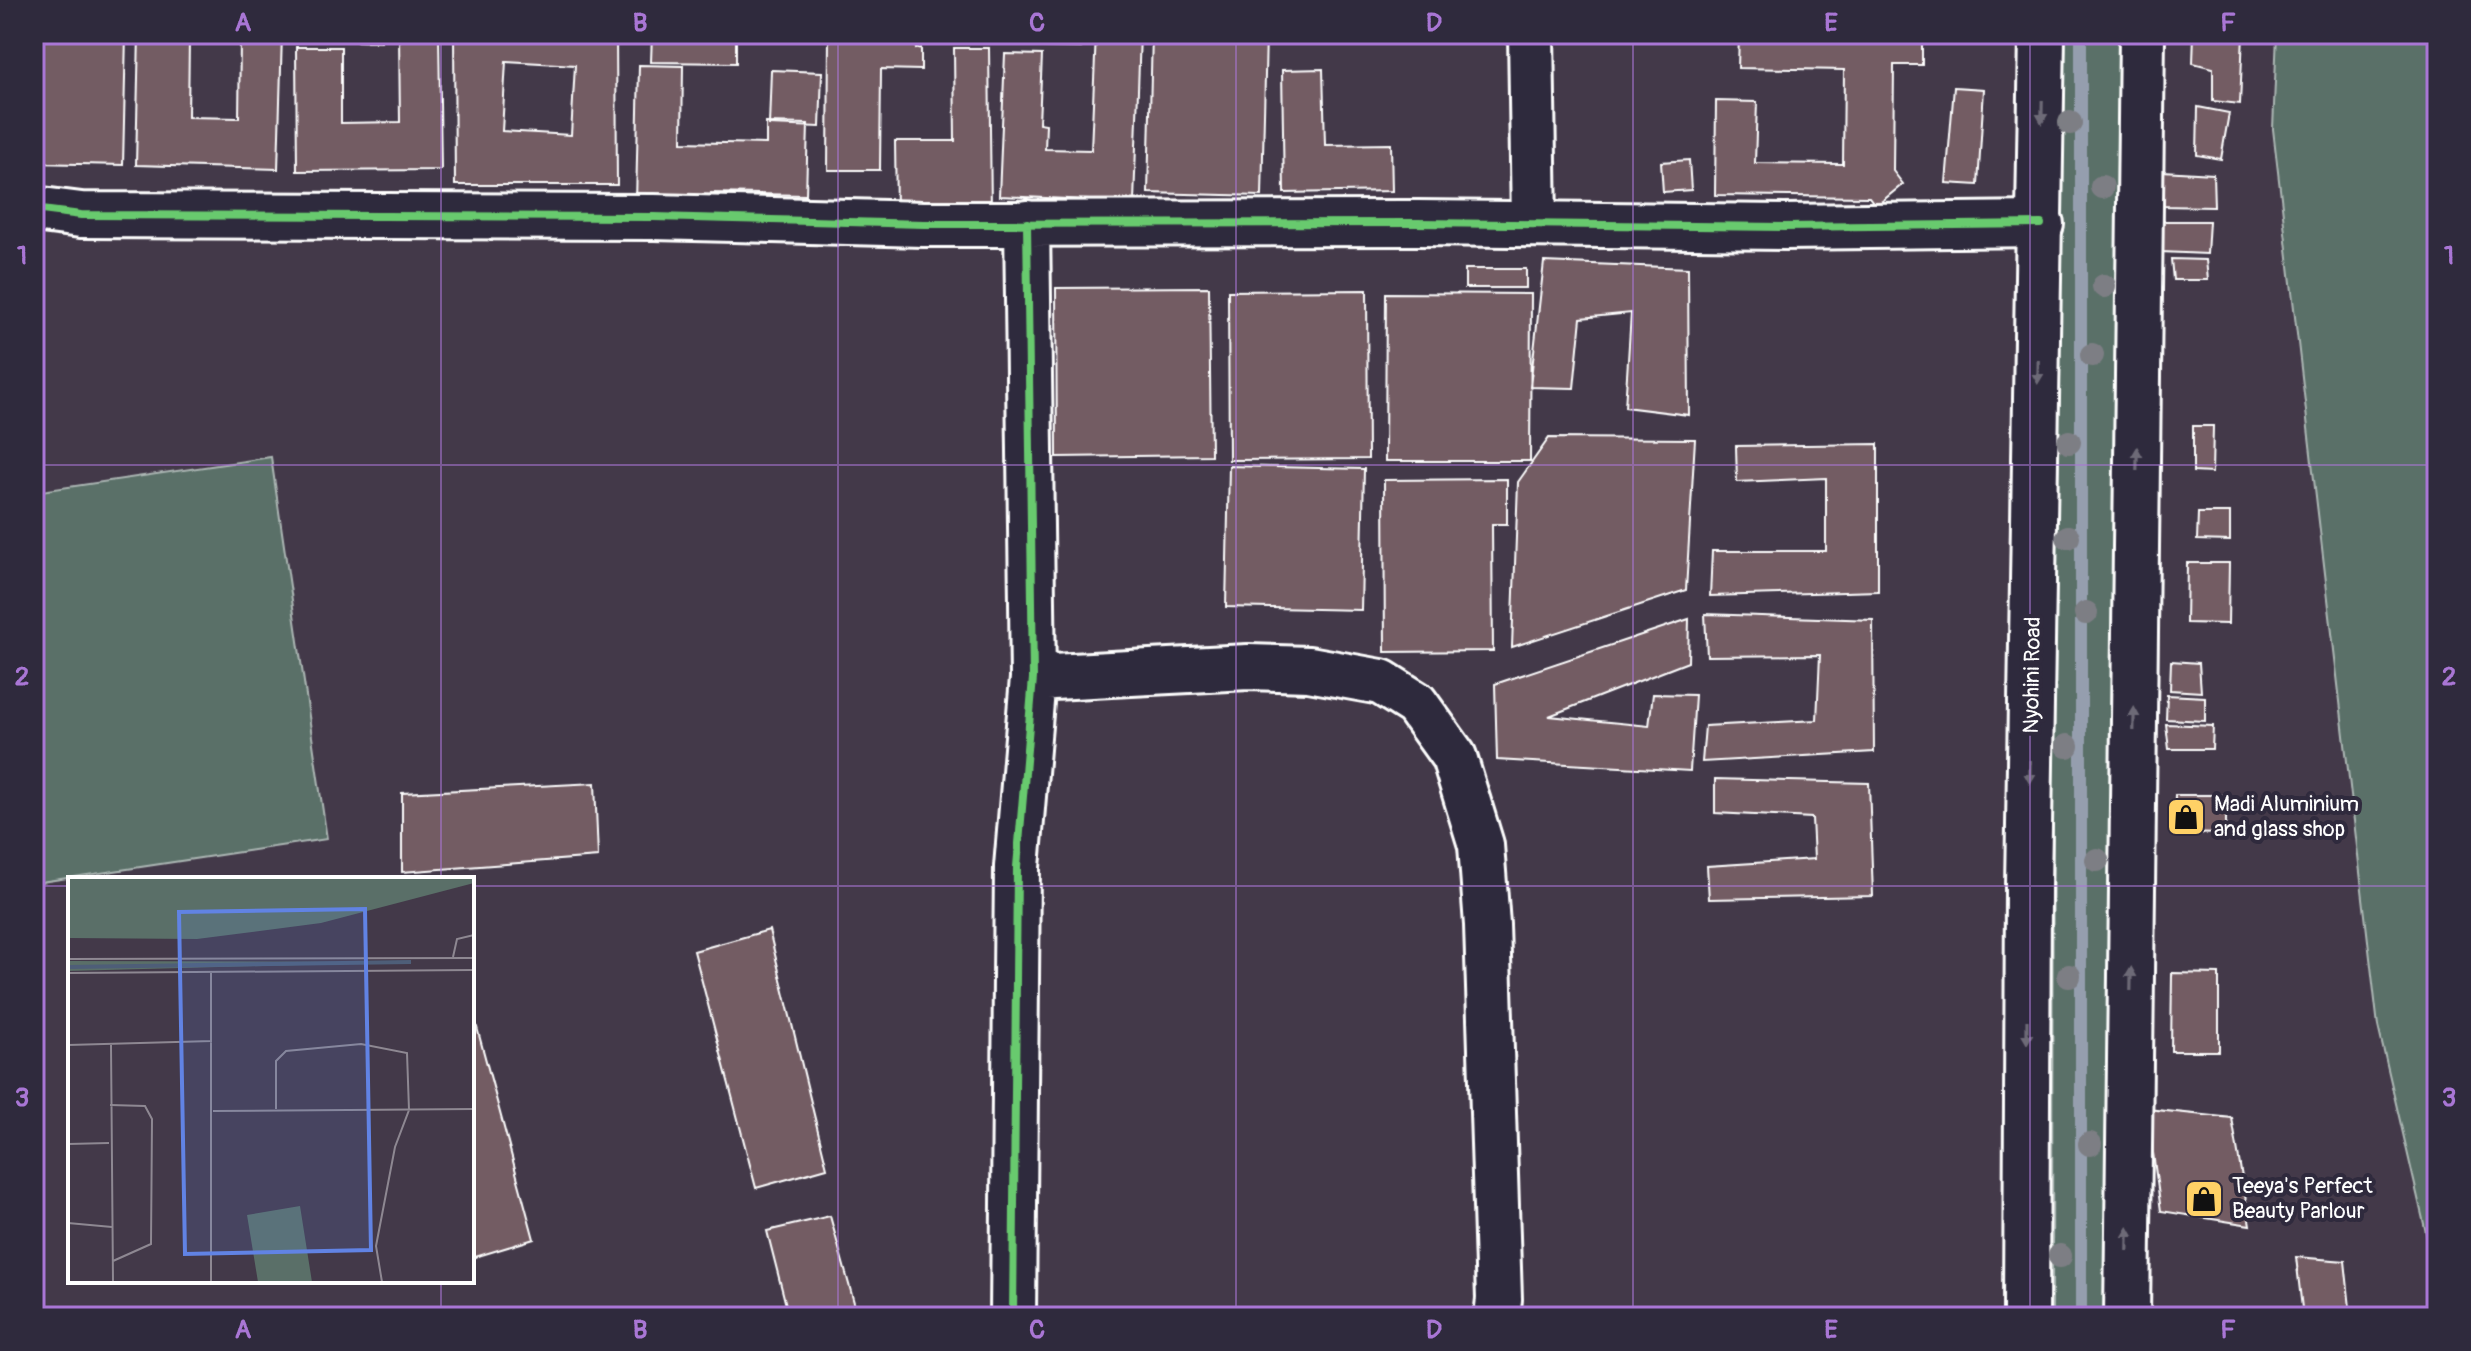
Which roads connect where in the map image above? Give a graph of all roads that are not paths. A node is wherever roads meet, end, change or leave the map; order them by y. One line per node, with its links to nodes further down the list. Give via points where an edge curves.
1 (1531, 34): 6 (street)
2 (2042, 34): 7 (street, Nyohini Road, one-way to 7)
3 (2142, 34): 12 (street, one-way to 3)
4 (34, 209): 5 (street, via 81,215)
5 (1027, 223): 6 (street); 8 (street)
6 (1534, 224): 7 (street)
7 (2041, 224): 11 (street, Nyohini Road, one-way to 11)
8 (1033, 678): 9 (street, via 1017,867); 10 (street, via 1309,669 1381,682 1416,704 1454,757 1481,845)
9 (1013, 1317)
10 (1497, 1317)
11 (2026, 1317)
12 (2127, 1317)

